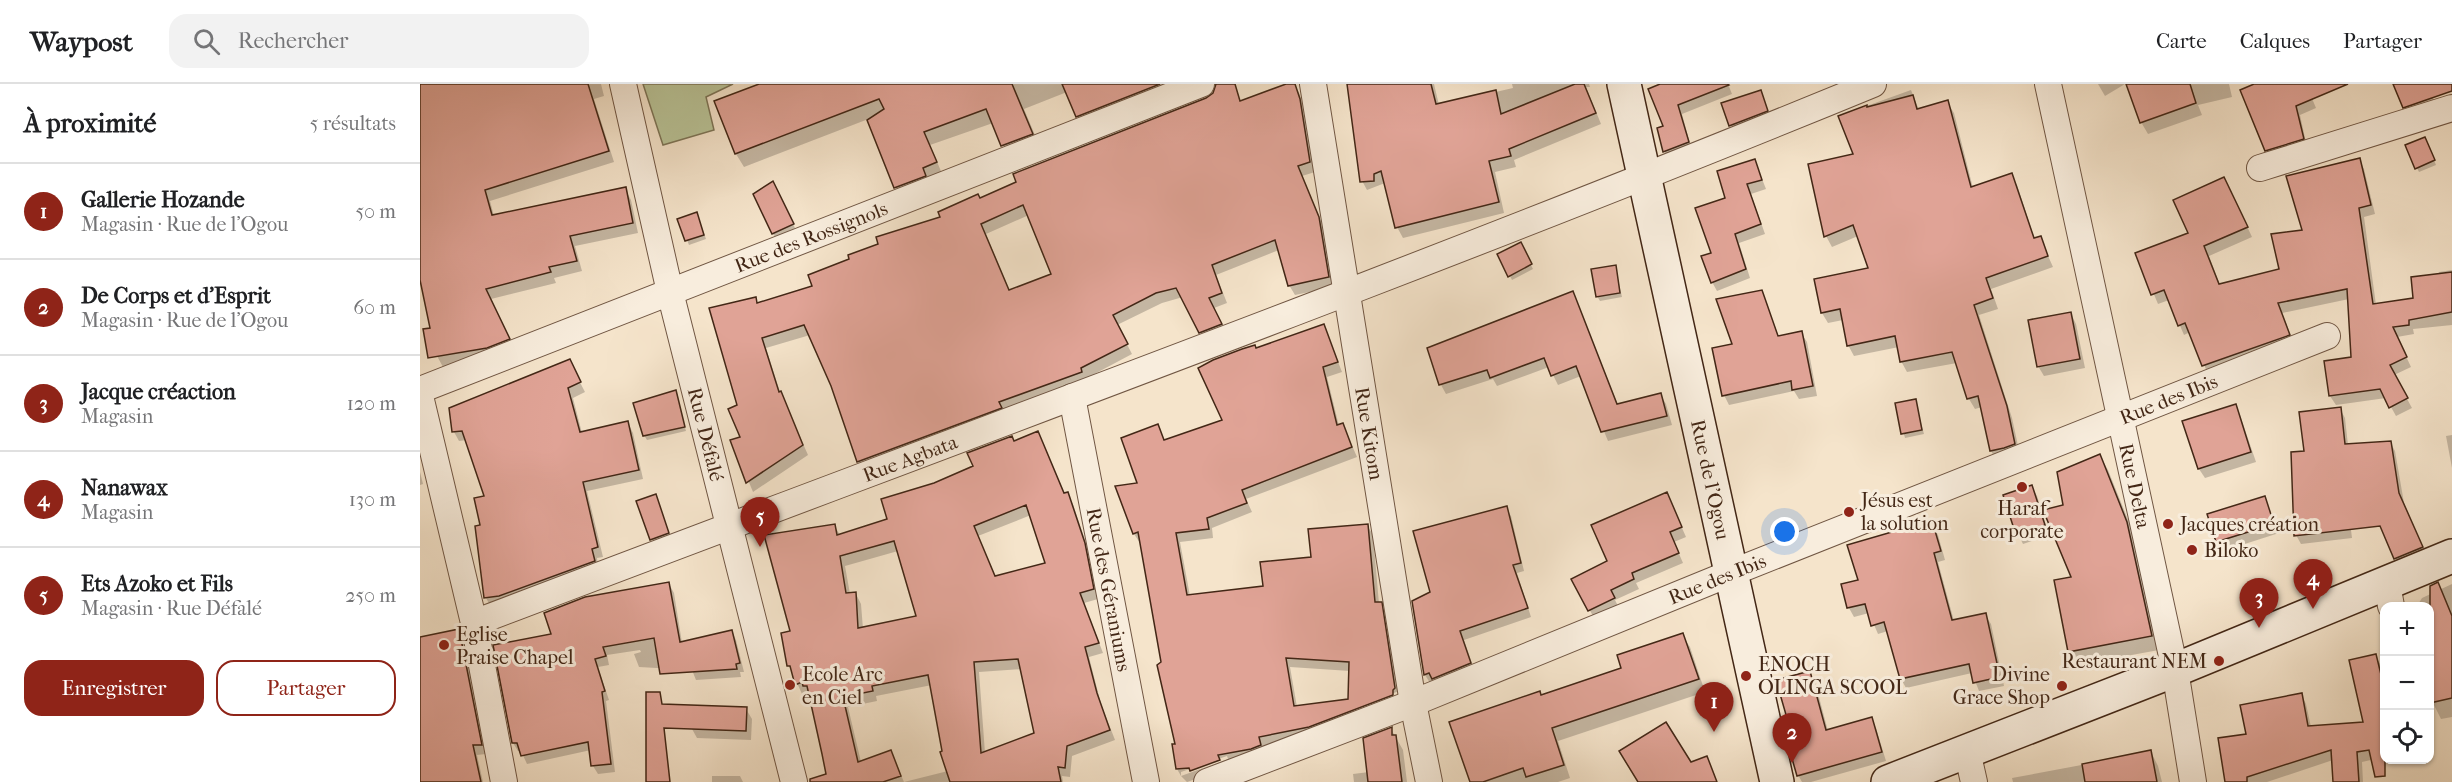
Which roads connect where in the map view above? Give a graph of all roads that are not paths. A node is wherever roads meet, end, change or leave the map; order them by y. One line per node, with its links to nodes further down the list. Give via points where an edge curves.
1 (623, 84): 10 (street, Rue Défalé)
2 (1201, 84): 10 (street, Rue des Rossignols)
3 (1313, 84): 11 (street, Rue Kitom)
4 (1623, 84): 9 (street)
5 (1873, 84): 9 (street, Rue Agbata)
6 (2048, 84): 16 (street, Rue Delta)
7 (2452, 108): 8 (street)
8 (2260, 168)
9 (1644, 178): 11 (street, Rue Agbata); 19 (street, Rue de l'Ogou)
10 (670, 292): 13 (street, Rue des Rossignols); 17 (street, Rue Défalé)
11 (1346, 294): 15 (street, Rue Agbata); 23 (street, Rue Kitom)
12 (2327, 336): 16 (street, Rue des Ibis)
13 (420, 390)
14 (420, 396): 21 (street)
15 (1072, 397): 17 (street, Rue Agbata); 27 (street, Rue des Géraniums)
16 (2120, 418): 19 (street, Rue des Ibis); 22 (street, Rue Delta)
17 (731, 525): 21 (street, Rue Agbata); 26 (street, Rue Défalé)
18 (2452, 556): 20 (street)
19 (1731, 573): 23 (street, Rue des Ibis); 30 (street, Rue de l'Ogou)
20 (2389, 595): 22 (street)
21 (474, 623): 25 (street)
22 (2175, 670): 24 (street); 32 (street, Rue Delta)
23 (1413, 703): 28 (street, Rue des Ibis); 29 (street, Rue Kitom)
24 (1971, 766): 31 (street)
25 (504, 782)
26 (794, 782)
27 (1146, 782)
28 (1207, 782)
29 (1429, 782)
30 (1778, 782)
31 (1888, 782)
32 (2193, 782)

